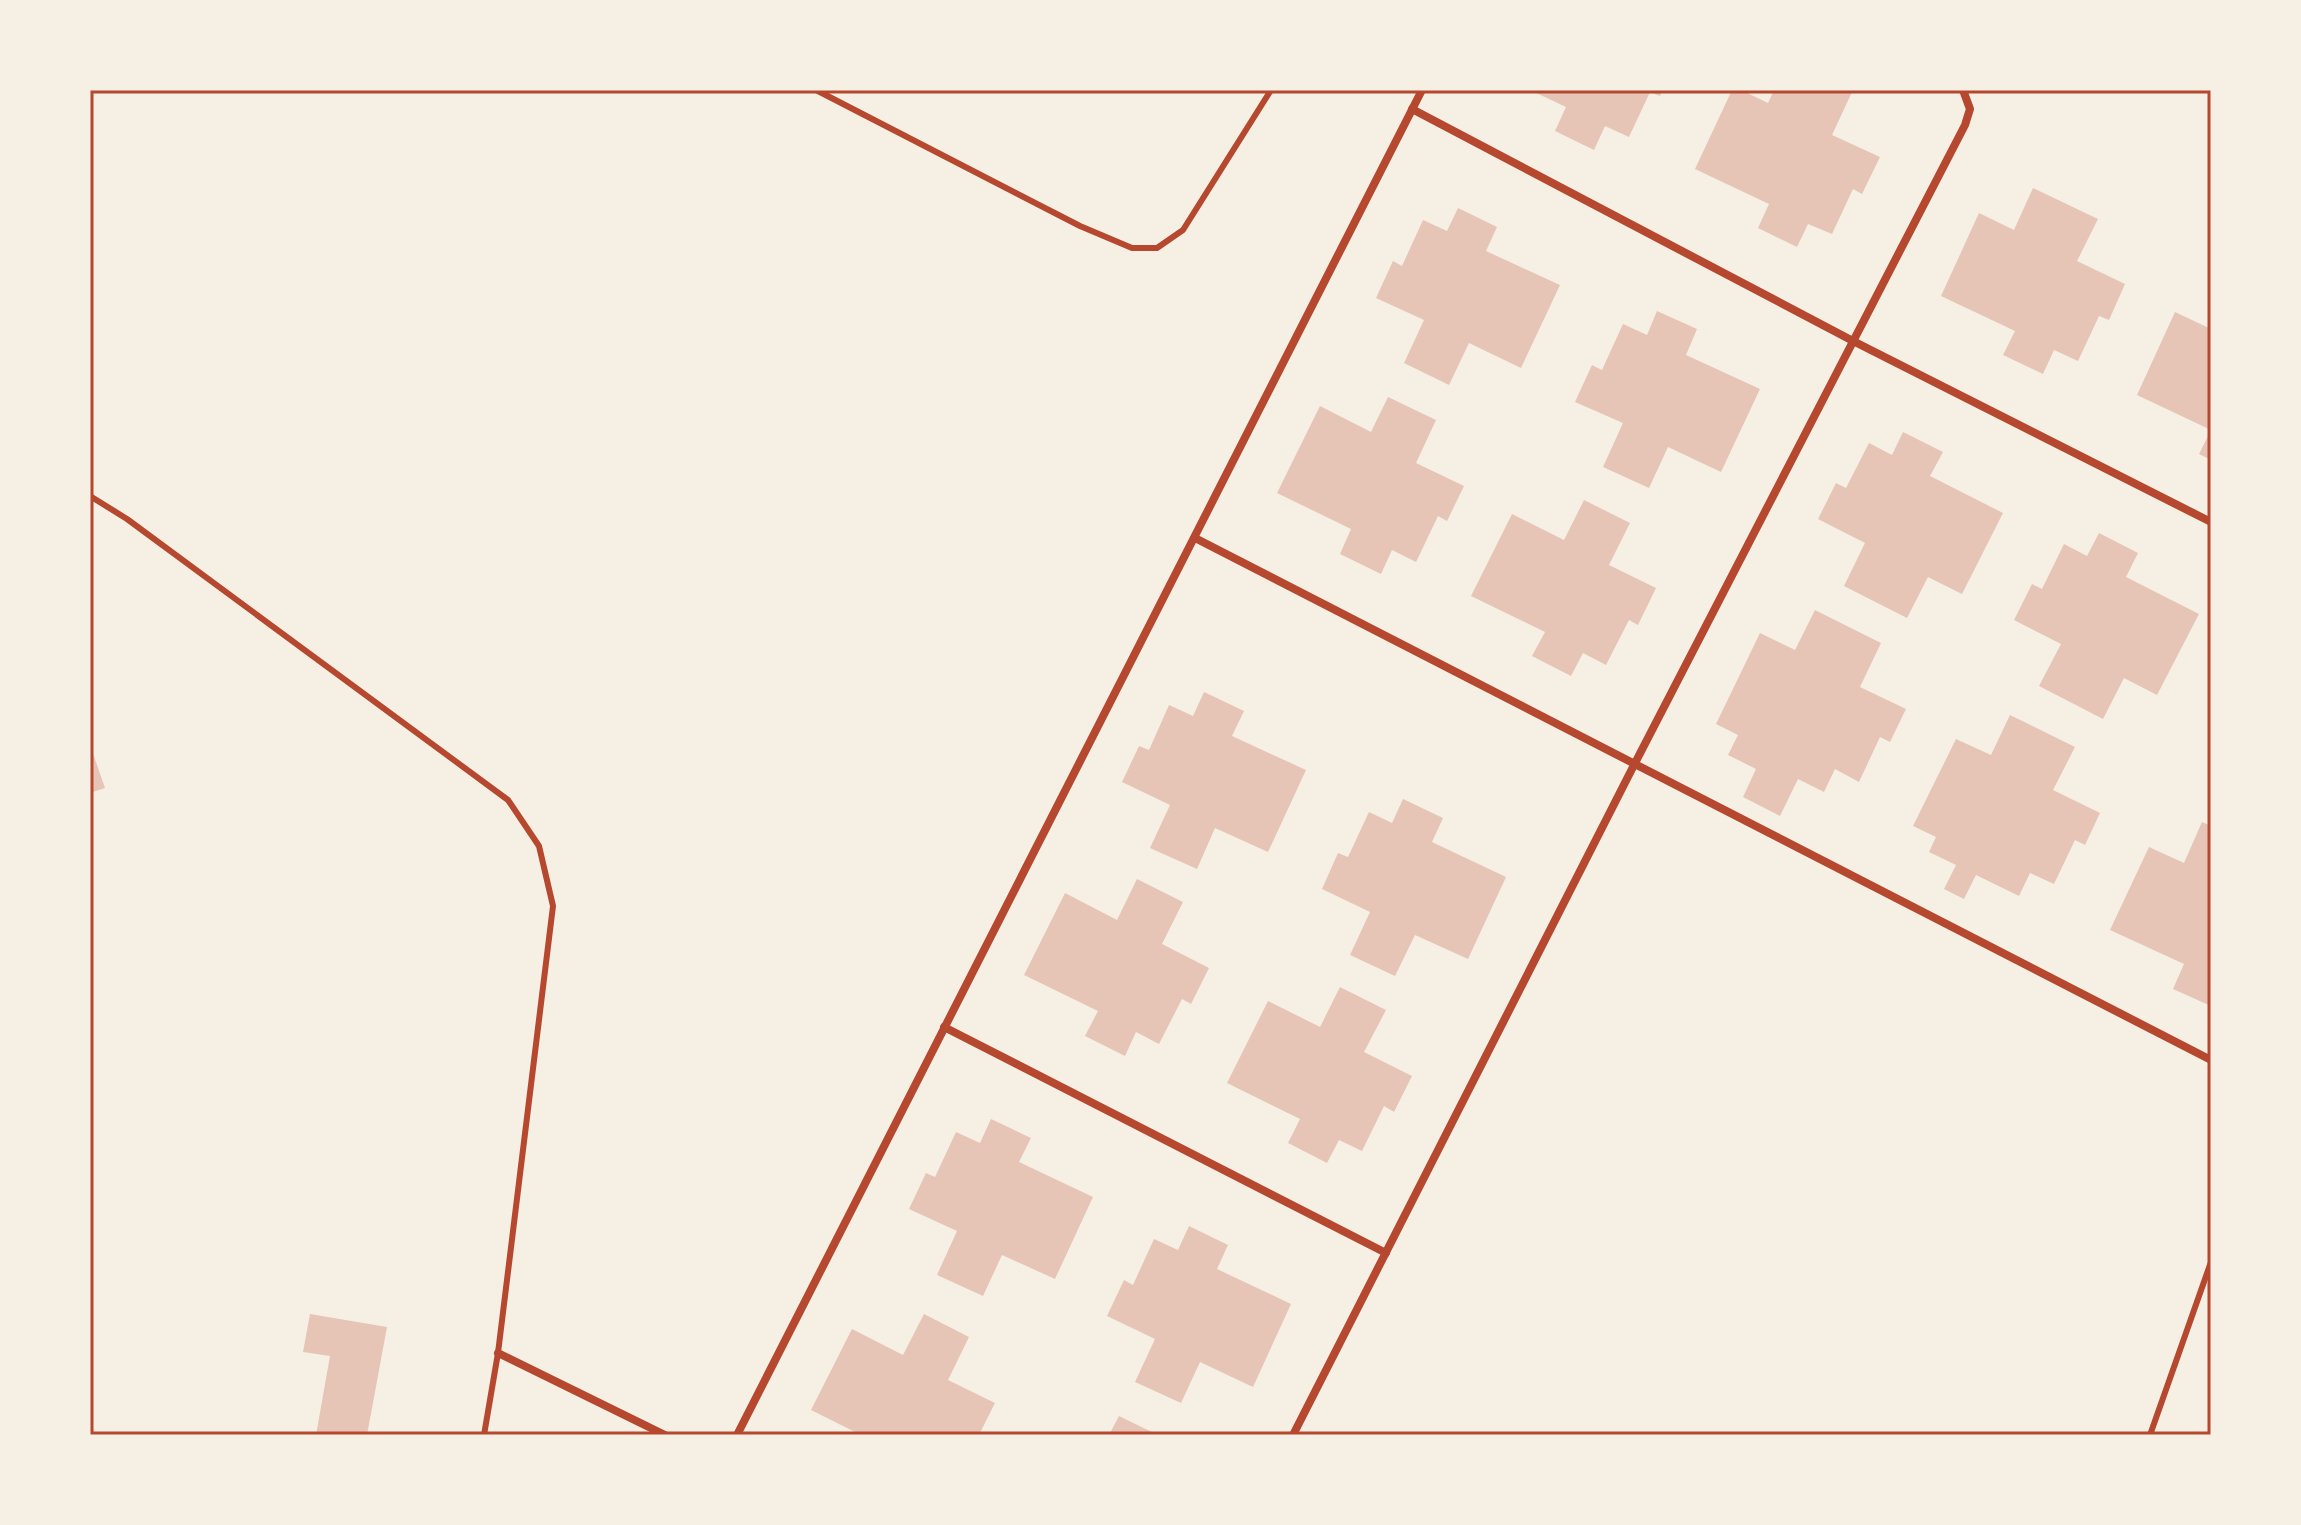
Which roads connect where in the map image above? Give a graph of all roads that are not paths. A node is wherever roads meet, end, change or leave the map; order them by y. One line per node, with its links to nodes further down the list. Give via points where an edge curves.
1 (816, 90): 2 (lane, via 1132,248 1157,248 1183,230)
2 (1271, 90)
3 (1422, 90): 5 (street)
4 (1963, 90): 6 (street, via 1970,109 1965,125)
5 (1412, 109): 6 (street); 9 (street)
6 (1853, 341): 8 (street); 10 (street)
7 (90, 496): 15 (lane, via 508,800 539,846 553,906)
8 (2211, 522)
9 (1195, 538): 10 (street); 11 (street)
10 (1634, 765): 12 (street); 13 (street)
11 (944, 1027): 13 (street); 18 (street)
12 (2211, 1060)
13 (1386, 1253): 19 (street)
14 (2211, 1262): 20 (lane)
15 (498, 1353): 16 (lane); 17 (street)
16 (484, 1435)
17 (665, 1435)
18 (737, 1435)
19 (1293, 1435)
20 (2150, 1435)

